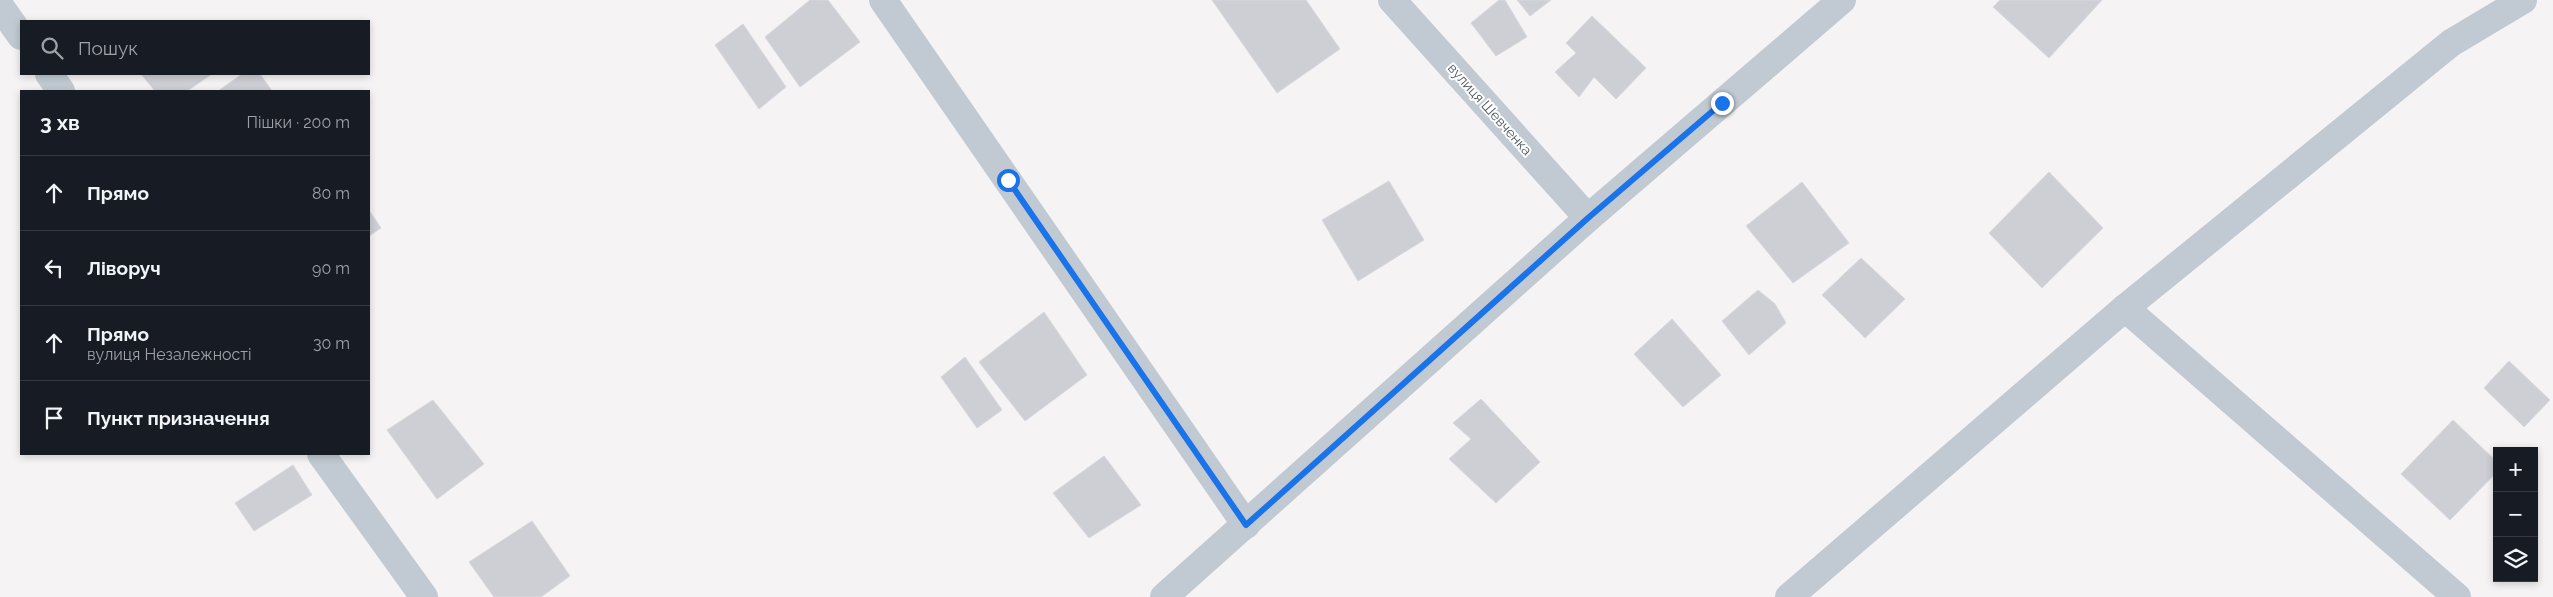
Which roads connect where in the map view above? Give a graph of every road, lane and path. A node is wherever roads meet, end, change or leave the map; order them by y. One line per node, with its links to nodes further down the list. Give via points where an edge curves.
1 (883, 0): 12 (street)
2 (1392, 0): 9 (street, вулиця Шевченка)
3 (1842, 0): 9 (street)
4 (2523, 0): 10 (street, via 2451,42)
5 (0, 6): 6 (street)
6 (20, 35)
7 (50, 75): 8 (street)
8 (60, 90)
9 (1588, 218): 12 (street)
10 (2125, 308): 15 (street); 16 (street)
11 (322, 455): 13 (street)
12 (1246, 525): 14 (street)
13 (424, 597)
14 (1164, 597)
15 (1789, 597)
16 (2458, 597)

